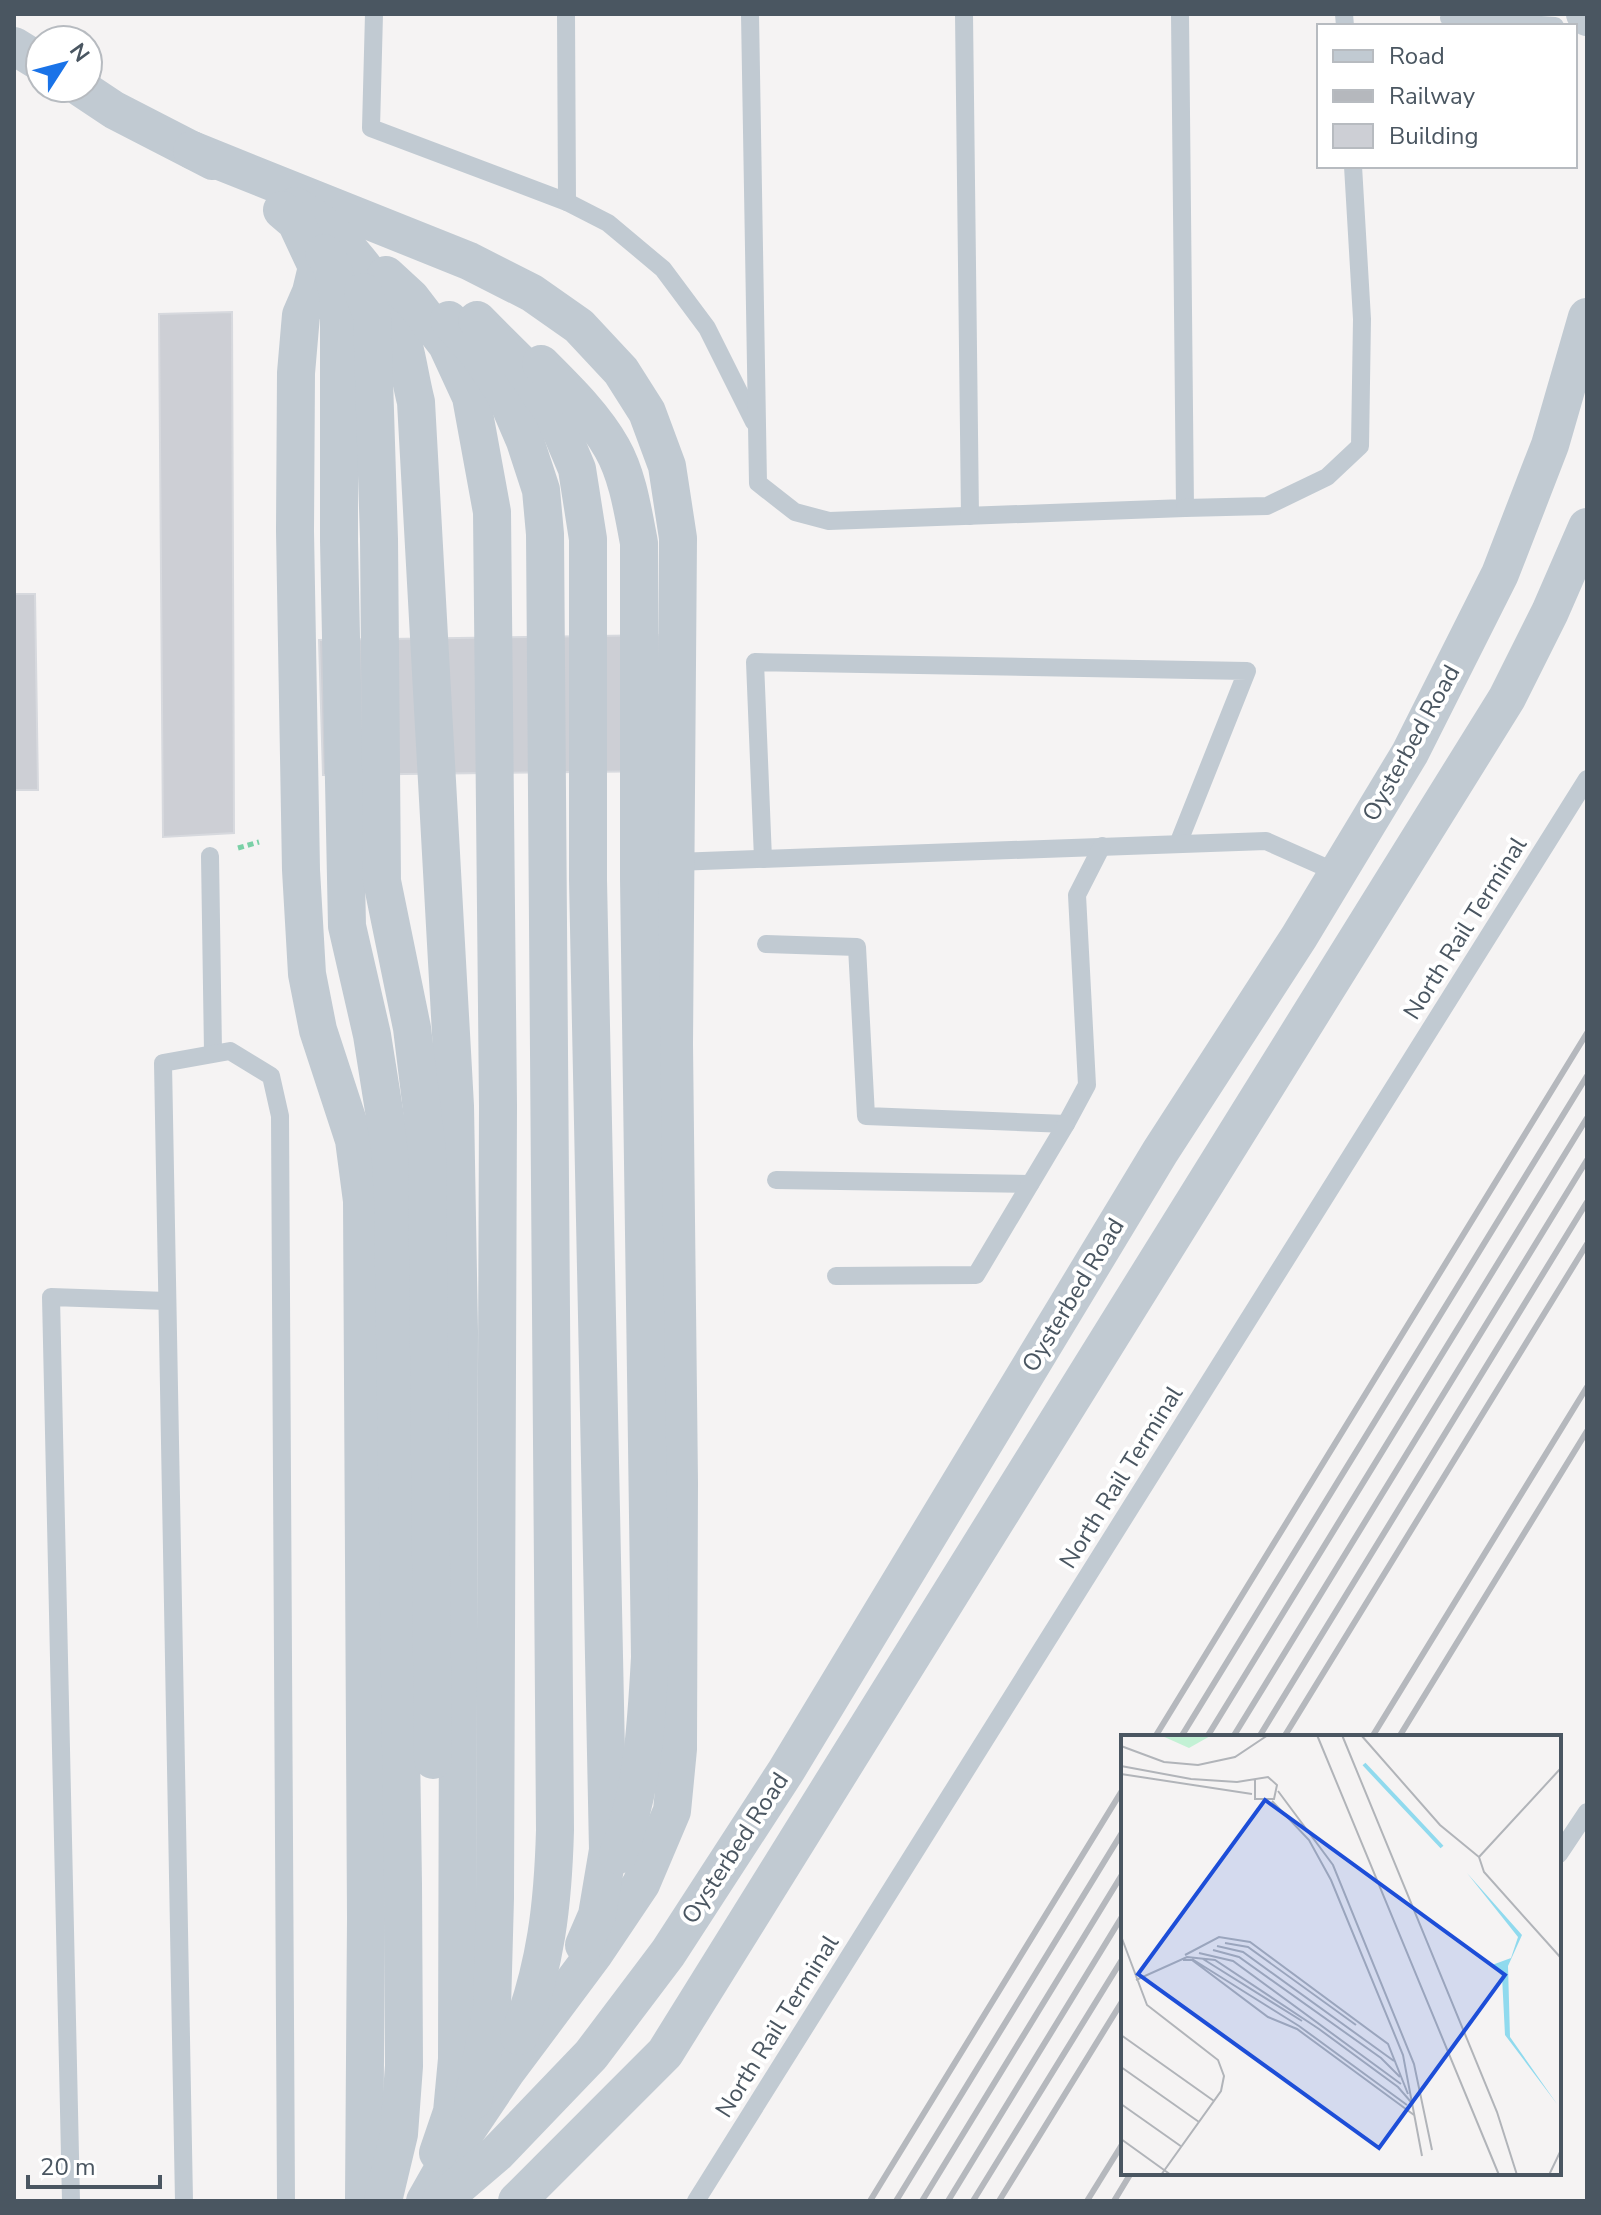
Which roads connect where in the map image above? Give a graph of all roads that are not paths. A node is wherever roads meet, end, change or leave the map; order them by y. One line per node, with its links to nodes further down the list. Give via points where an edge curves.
1 (374, 14): 12 (lane, via 371,128)
2 (566, 14): 12 (lane)
3 (750, 14): 17 (lane)
4 (964, 14): 19 (lane)
5 (1180, 14): 18 (lane)
6 (1449, 18): 7 (lane)
7 (1528, 24)
8 (104, 103): 9 (street)
9 (192, 150): 11 (street); 26 (street, via 481,267 532,293 579,326 621,371 647,412 667,466 678,538)
10 (1353, 168): 18 (lane, via 1362,319 1360,446 1327,477 1267,506)
11 (256, 184): 13 (street); 46 (street, via 331,244 356,276 372,315 382,881 412,1028 427,1151 434,2023 428,2116)
12 (567, 202): 17 (lane, via 608,223 663,269 707,328)
13 (305, 219): 14 (street); 40 (street, via 392,281 447,345 471,397 492,512 498,1106 495,1898 492,2008 477,2091); 44 (street, via 317,267 301,315 296,373 301,870 307,974 318,1030 354,1140 362,1201); 45 (street, via 333,268 339,301 347,926 372,1035 393,1198 404,2066 399,2134); 47 (street, via 371,277 395,319 416,402 450,987 459,1331 457,2059 452,2112)
14 (382, 261): 16 (street); 39 (street, via 436,306 504,392 541,490 545,534 554,1883 543,1961)
15 (1587, 317): 27 (street, Oysterbed Road, via 1550,445 1500,574 1410,753)
16 (475, 318): 37 (street, via 518,361 553,412 577,469 588,539 588,880 608,1850); 37 (street, via 509,336 579,403 613,449 631,498 639,543 650,1657 646,1739 633,1813)
17 (757, 428): 19 (lane, via 758,483 795,512 829,521)
18 (1185, 508): 19 (lane)
19 (970, 516)
20 (1587, 527): 49 (street, Oysterbed Road, via 1507,698 665,2053)
21 (1587, 779): 50 (lane, North Rail Terminal)
22 (1178, 844): 23 (lane); 25 (lane, via 1247,671 755,662); 27 (lane, via 1266,841)
23 (1102, 846): 25 (lane); 30 (lane, via 1077,895 1087,1085)
24 (210, 856): 29 (lane)
25 (763, 859): 26 (lane)
26 (675, 862): 38 (street, via 679,1483 678,1749 672,1811 641,1884)
27 (1338, 873): 48 (street, Oysterbed Road, via 1160,1152 786,1771 668,1953 591,2055 497,2153)
28 (766, 944): 30 (lane, via 857,947 866,1116)
29 (213, 1052): 34 (lane, via 163,1063); 43 (lane, via 230,1051 271,1076 280,1116)
30 (1066, 1124): 32 (lane)
31 (776, 1180): 32 (lane)
32 (1030, 1184): 33 (lane, via 976,1275)
33 (836, 1276)
34 (167, 1301): 41 (lane, via 51,1297); 42 (lane)
35 (1587, 1812): 36 (lane)
36 (1561, 1851)
37 (597, 1915): 38 (street)
38 (560, 1998): 39 (street)
39 (506, 2072): 40 (street)
40 (455, 2148): 47 (street)
41 (71, 2201)
42 (184, 2201)
43 (286, 2201)
44 (364, 2201)
45 (383, 2201)
46 (397, 2201)
47 (422, 2201)
48 (441, 2201)
49 (517, 2201)
50 (696, 2201)

